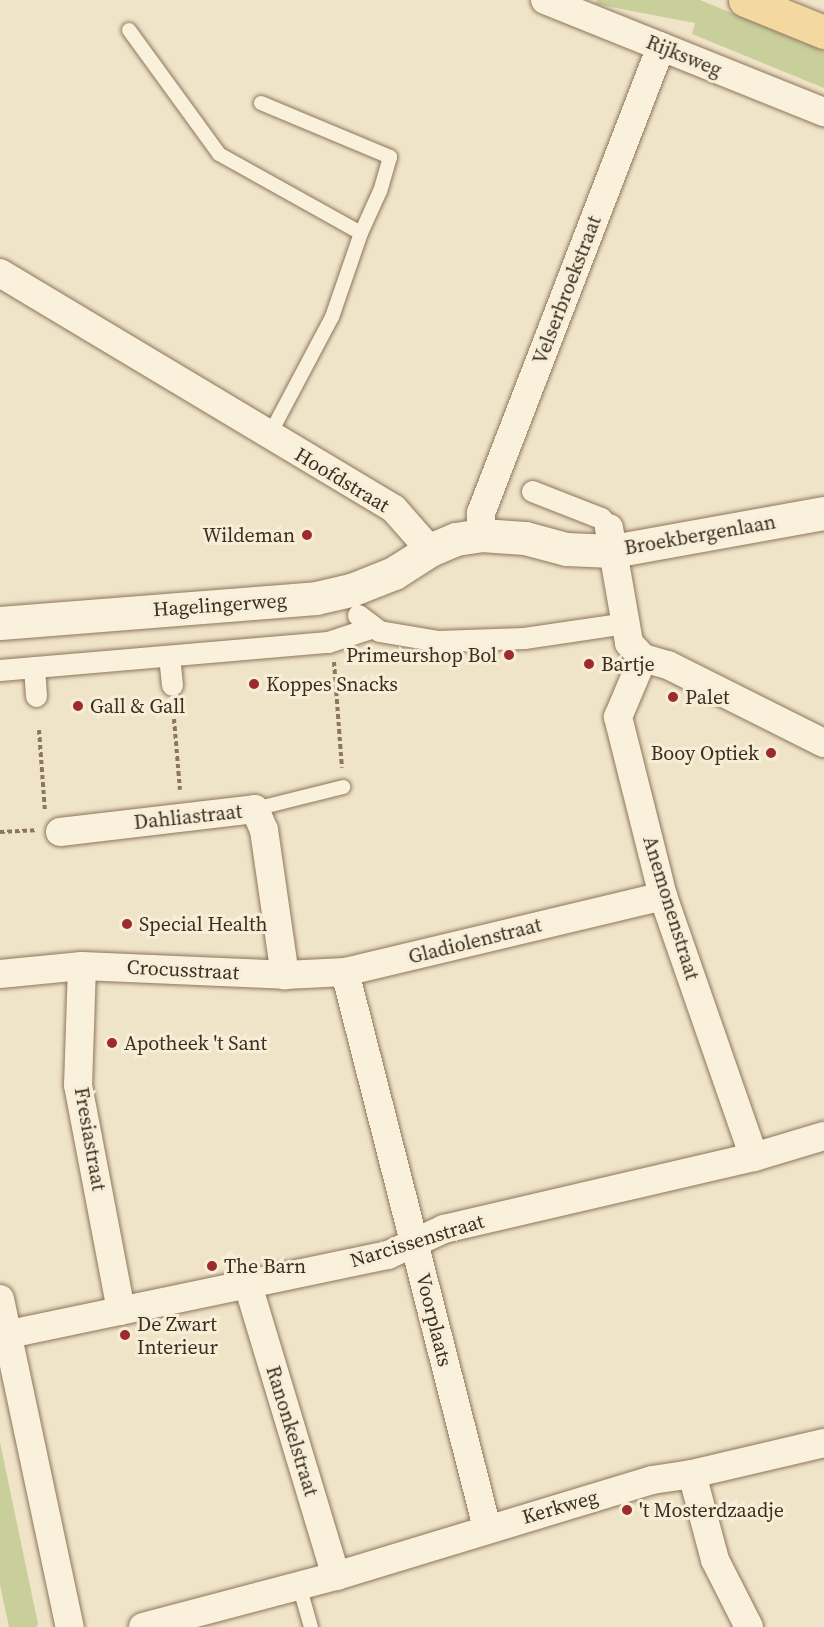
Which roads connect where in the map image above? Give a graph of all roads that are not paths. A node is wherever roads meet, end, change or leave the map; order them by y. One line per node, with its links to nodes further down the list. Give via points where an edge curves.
1 (545, 0): 5 (street, Rijksweg)
2 (745, 0): 4 (main road)
3 (129, 30): 8 (lane, via 219,154)
4 (824, 32)
5 (661, 46): 7 (street, Rijksweg); 13 (street, Velserbroekstraat, via 481,513)
6 (261, 103): 8 (lane, via 390,157)
7 (824, 112)
8 (361, 233): 10 (lane, via 332,316)
9 (0, 273): 10 (street, Hoofdstraat)
10 (269, 436): 15 (street, Hoofdstraat, via 394,509)
11 (532, 491): 14 (street, Broekbergenlaan, via 600,518)
12 (824, 513): 14 (main road, Broekbergenlaan)
13 (482, 535): 14 (main road, via 514,537 566,549); 15 (main road, via 456,539)
14 (611, 539): 17 (street)
15 (430, 550): 16 (main road, Hagelingerweg, via 394,573 351,590 316,598)
16 (0, 623)
17 (625, 623): 18 (street, via 475,641 409,638 379,631 366,621 332,641); 19 (street, via 628,642)
18 (169, 656): 20 (street); 22 (street)
19 (642, 658): 24 (street, via 668,664); 28 (street, Anemonenstraat, via 618,717)
20 (34, 667): 21 (street); 23 (street)
21 (0, 670)
22 (172, 685)
23 (36, 696)
24 (824, 743)
25 (343, 787): 26 (lane)
26 (255, 809): 27 (street, Dahliastraat); 32 (street, Dahliastraat, via 264,830)
27 (53, 831)
28 (663, 896): 30 (street, Gladiolenstraat); 34 (street, Anemonenstraat)
29 (82, 966): 31 (street, Crocusstraat); 32 (street, Crocusstraat); 38 (street, Fresiastraat, via 78,1085)
30 (345, 972): 32 (street, Gladiolenstraat); 35 (street, Voorplaats)
31 (0, 974)
32 (285, 975)
33 (824, 1136): 34 (street, Narcissenstraat)
34 (754, 1157): 35 (street, Narcissenstraat, via 444,1229)
35 (415, 1242): 36 (street, Narcissenstraat, via 388,1254); 42 (street, Voorplaats)
36 (248, 1285): 38 (street, Narcissenstraat); 43 (street, Ranonkelstraat)
37 (0, 1299): 39 (street)
38 (122, 1311): 39 (street, Narcissenstraat)
39 (4, 1335): 45 (street)
40 (824, 1443): 41 (street, Kerkweg)
41 (692, 1474): 42 (street, Kerkweg, via 651,1480); 48 (street, via 715,1560)
42 (487, 1528): 43 (street, Kerkweg)
43 (336, 1576): 44 (street, Kerkweg)
44 (299, 1586): 46 (street, Kerkweg); 47 (lane)
45 (70, 1627)
46 (143, 1627)
47 (311, 1627)
48 (749, 1627)

